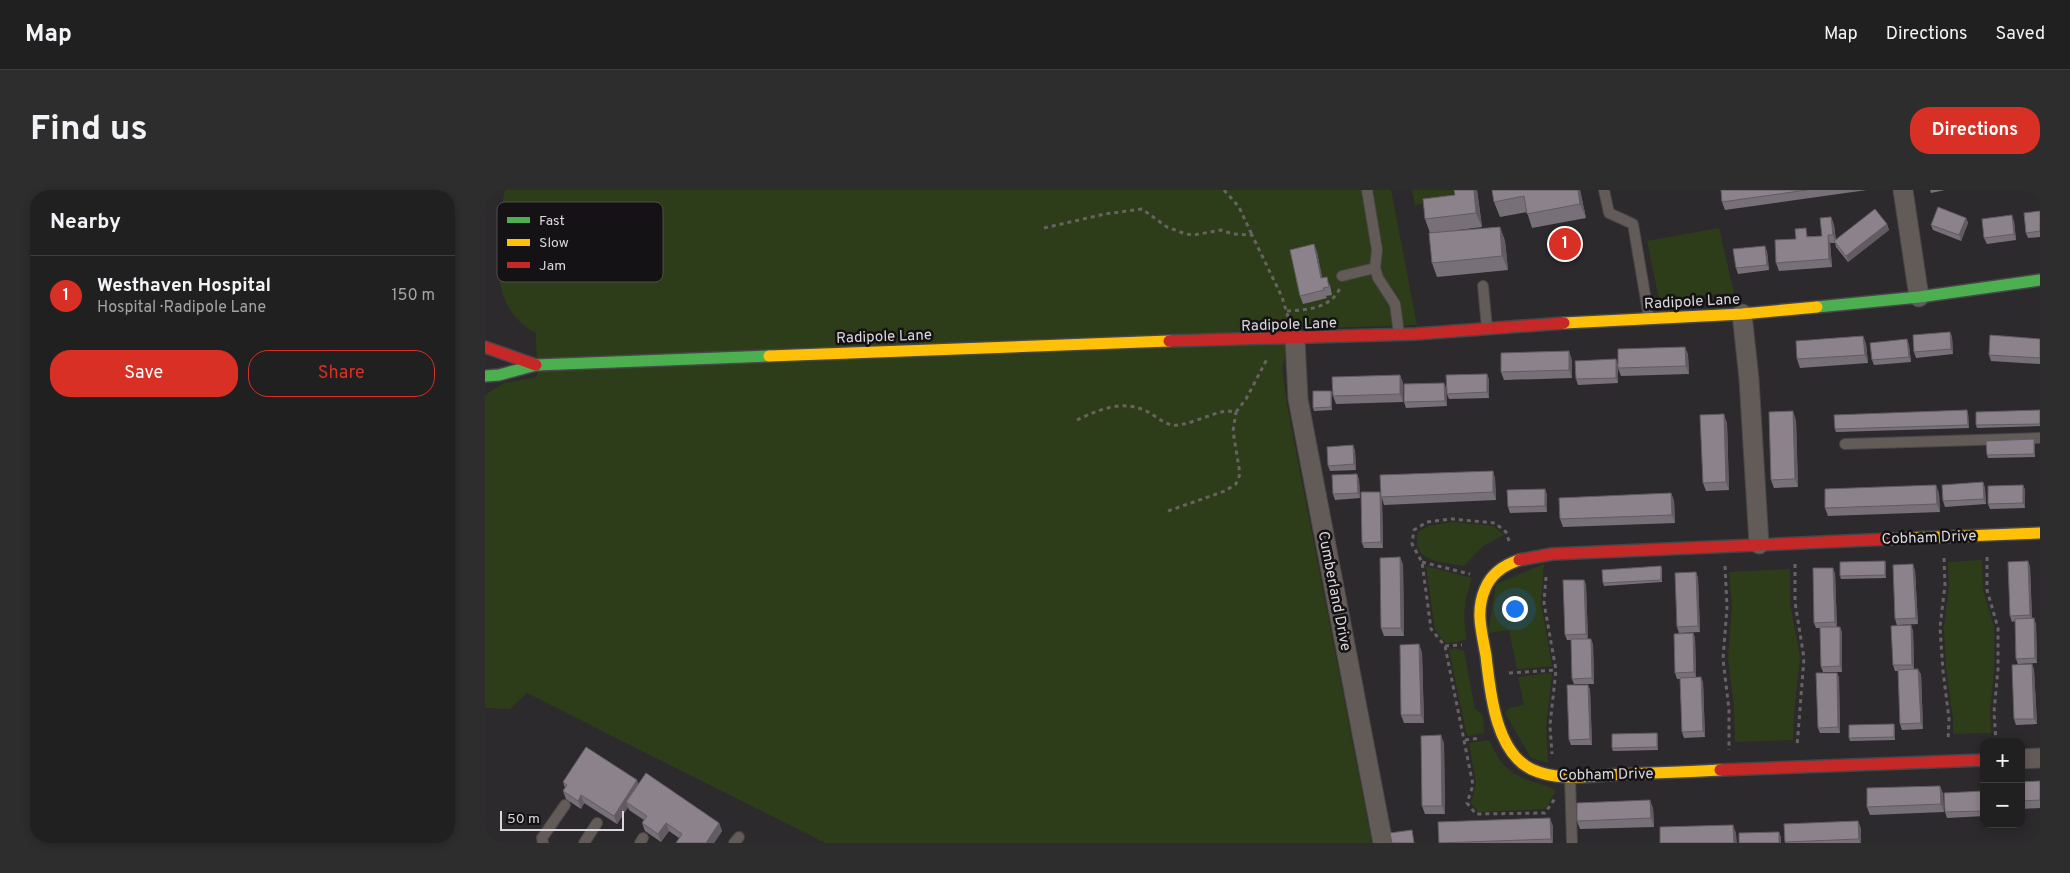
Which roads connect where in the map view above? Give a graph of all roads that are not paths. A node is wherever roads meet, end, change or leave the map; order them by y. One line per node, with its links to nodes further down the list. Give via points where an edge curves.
1 (1367, 190): 4 (lane, via 1377,250)
2 (1604, 190): 10 (lane, via 1609,214 1633,224)
3 (1903, 190): 8 (street)
4 (1375, 268): 5 (lane); 13 (lane, via 1395,304)
5 (1342, 276)
6 (2040, 280): 8 (main road, Radipole Lane)
7 (1483, 286): 11 (lane)
8 (1919, 298): 9 (main road, Radipole Lane)
9 (1742, 314): 10 (main road, Radipole Lane); 20 (street)
10 (1649, 319): 11 (main road, Radipole Lane)
11 (1487, 329): 13 (main road, Radipole Lane)
12 (1292, 331): 13 (main road, Radipole Lane); 15 (main road, Radipole Lane, via 1273,339 1077,343); 29 (street, Cumberland Drive, via 1298,399)
13 (1399, 335)
14 (485, 347): 15 (main road, Radipole Lane)
15 (536, 365): 16 (main road, Radipole Lane)
16 (485, 376)
17 (2040, 438): 18 (lane)
18 (1845, 444)
19 (2040, 533): 20 (main road, Cobham Drive)
20 (1759, 544): 24 (main road, Cobham Drive, via 1547,554 1503,567 1491,579 1482,599 1479,620 1496,716 1504,739 1515,757 1529,768 1545,774)
21 (2040, 758): 22 (street)
22 (2025, 759)
23 (1980, 760): 24 (main road, Cobham Drive)
24 (1570, 775): 30 (lane)
25 (565, 805): 27 (lane, via 542,838)
26 (597, 823): 28 (lane)
27 (543, 843)
28 (584, 843)
29 (1383, 843)
30 (1572, 843)

